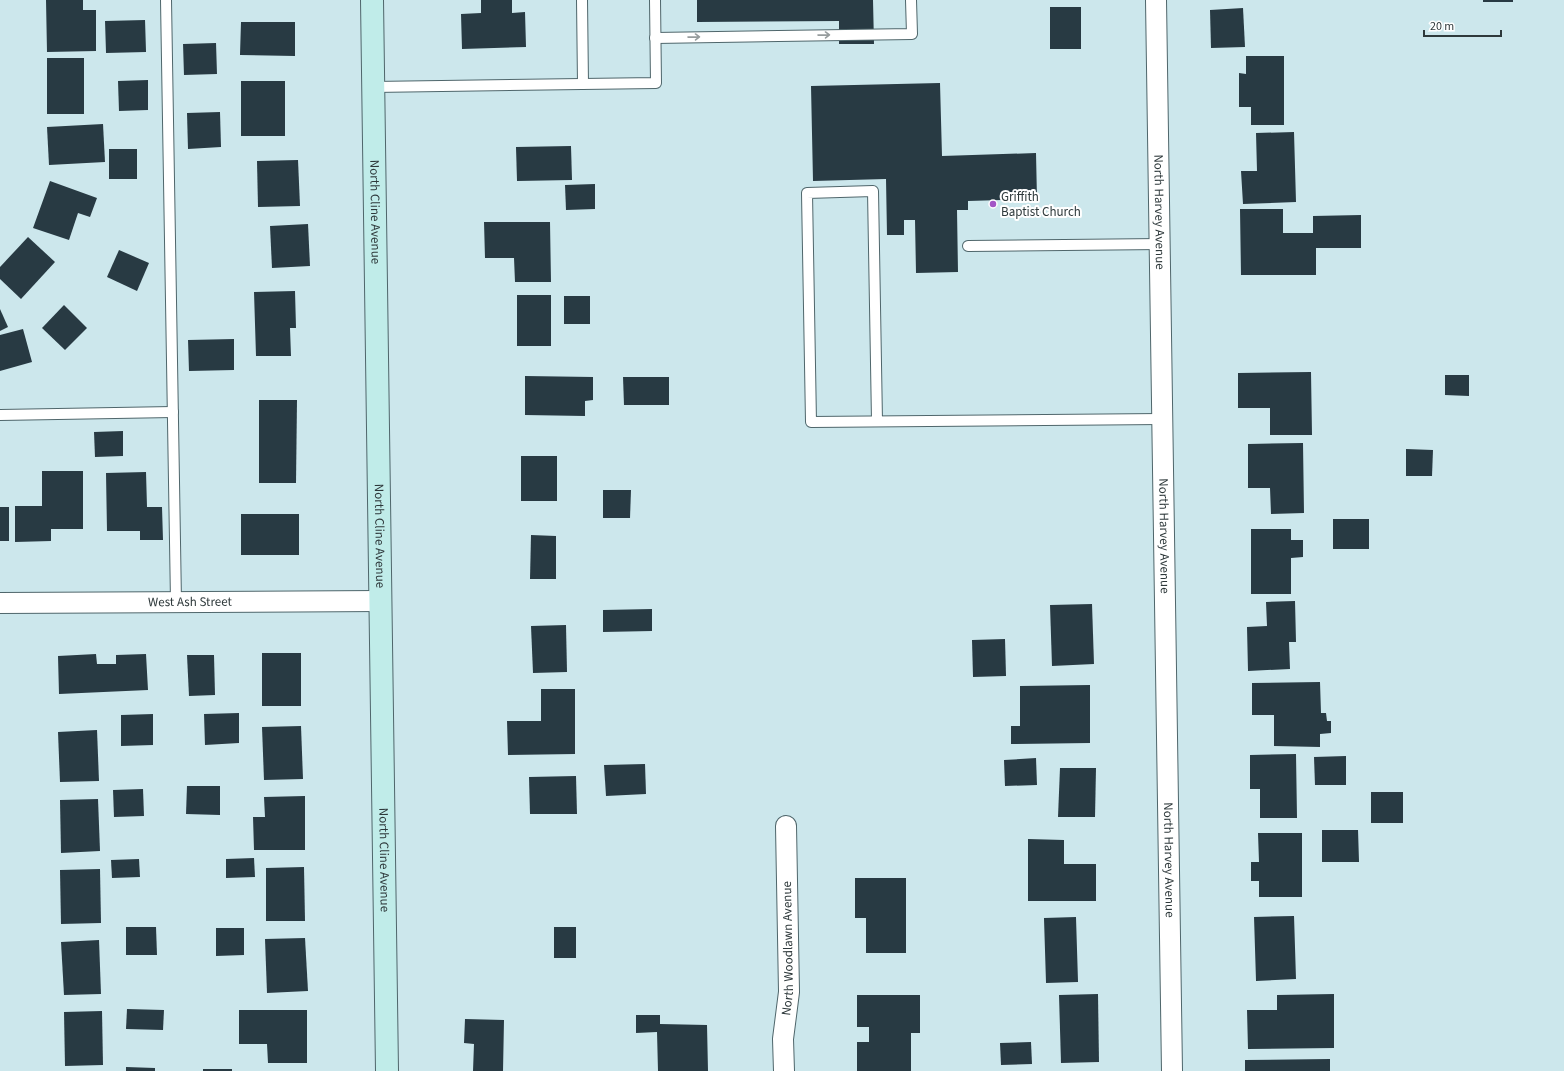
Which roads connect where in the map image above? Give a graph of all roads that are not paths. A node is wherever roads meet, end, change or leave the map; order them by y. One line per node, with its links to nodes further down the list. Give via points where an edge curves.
1 (166, 0): 12 (lane)
2 (372, 0): 9 (street, North Cline Avenue)
3 (582, 0): 8 (lane)
4 (654, 0): 7 (lane)
5 (911, 0): 7 (lane, one-way to 5, via 912,34)
6 (1156, 0): 10 (street, North Harvey Avenue)
7 (655, 38): 8 (lane, via 656,84)
8 (583, 84): 9 (lane)
9 (373, 87): 16 (street, North Cline Avenue)
10 (1161, 244): 11 (lane); 14 (street, North Harvey Avenue)
11 (968, 246)
12 (173, 412): 13 (lane); 17 (lane)
13 (0, 414)
14 (1162, 419): 15 (lane); 22 (street, North Harvey Avenue)
15 (877, 421): 15 (lane, via 873,191 807,193 811,422)
16 (380, 601): 17 (street, West Ash Street); 20 (street, North Cline Avenue)
17 (176, 602): 18 (street, West Ash Street)
18 (0, 603)
19 (786, 826): 21 (street, North Woodlawn Avenue, via 789,992 783,1039)
20 (387, 1071)
21 (784, 1071)
22 (1172, 1071)

